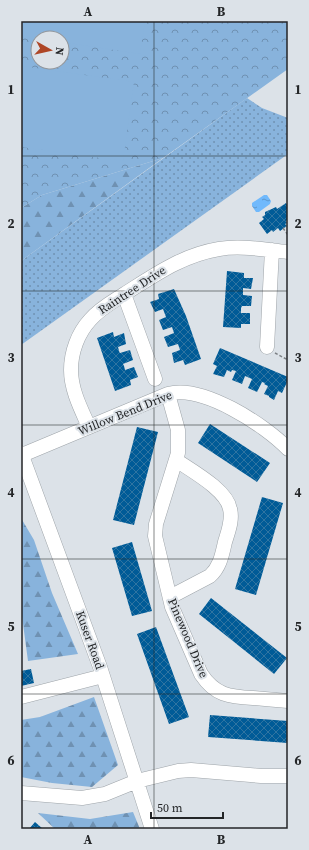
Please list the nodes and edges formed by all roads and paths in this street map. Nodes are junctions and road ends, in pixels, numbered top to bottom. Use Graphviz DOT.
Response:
graph roads {
  1 [pos="283,228"];
  2 [pos="288,235"];
  3 [pos="272,250"];
  4 [pos="288,252"];
  5 [pos="124,294"];
  6 [pos="266,347"];
  7 [pos="155,379"];
  8 [pos="168,394"];
  9 [pos="89,427"];
  10 [pos="288,449"];
  11 [pos="21,454"];
  12 [pos="176,460"];
  13 [pos="170,597"];
  14 [pos="102,676"];
  15 [pos="21,697"];
  16 [pos="288,700"];
  17 [pos="288,776"];
  18 [pos="137,781"];
  19 [pos="21,793"];
  20 [pos="152,829"];
  1 -- 2 [label="path"];
  3 -- 4 [label="street, Raintree Drive"];
  3 -- 5 [label="street, Raintree Drive"];
  3 -- 6 [label="street"];
  5 -- 7 [label="street"];
  5 -- 9 [label="street, Raintree Drive"];
  8 -- 9 [label="street, Willow Bend Drive"];
  8 -- 10 [label="street, Willow Bend Drive"];
  8 -- 12 [label="street, Pinewood Drive"];
  9 -- 11 [label="street, Willow Bend Drive"];
  11 -- 14 [label="street, Kuser Road"];
  12 -- 13 [label="street, Pinewood Drive"];
  12 -- 13 [label="street"];
  13 -- 16 [label="street, Pinewood Drive"];
  14 -- 15 [label="street"];
  14 -- 18 [label="street, Kuser Road"];
  17 -- 18 [label="street"];
  18 -- 19 [label="street"];
  18 -- 20 [label="street, Kuser Road"];
}
